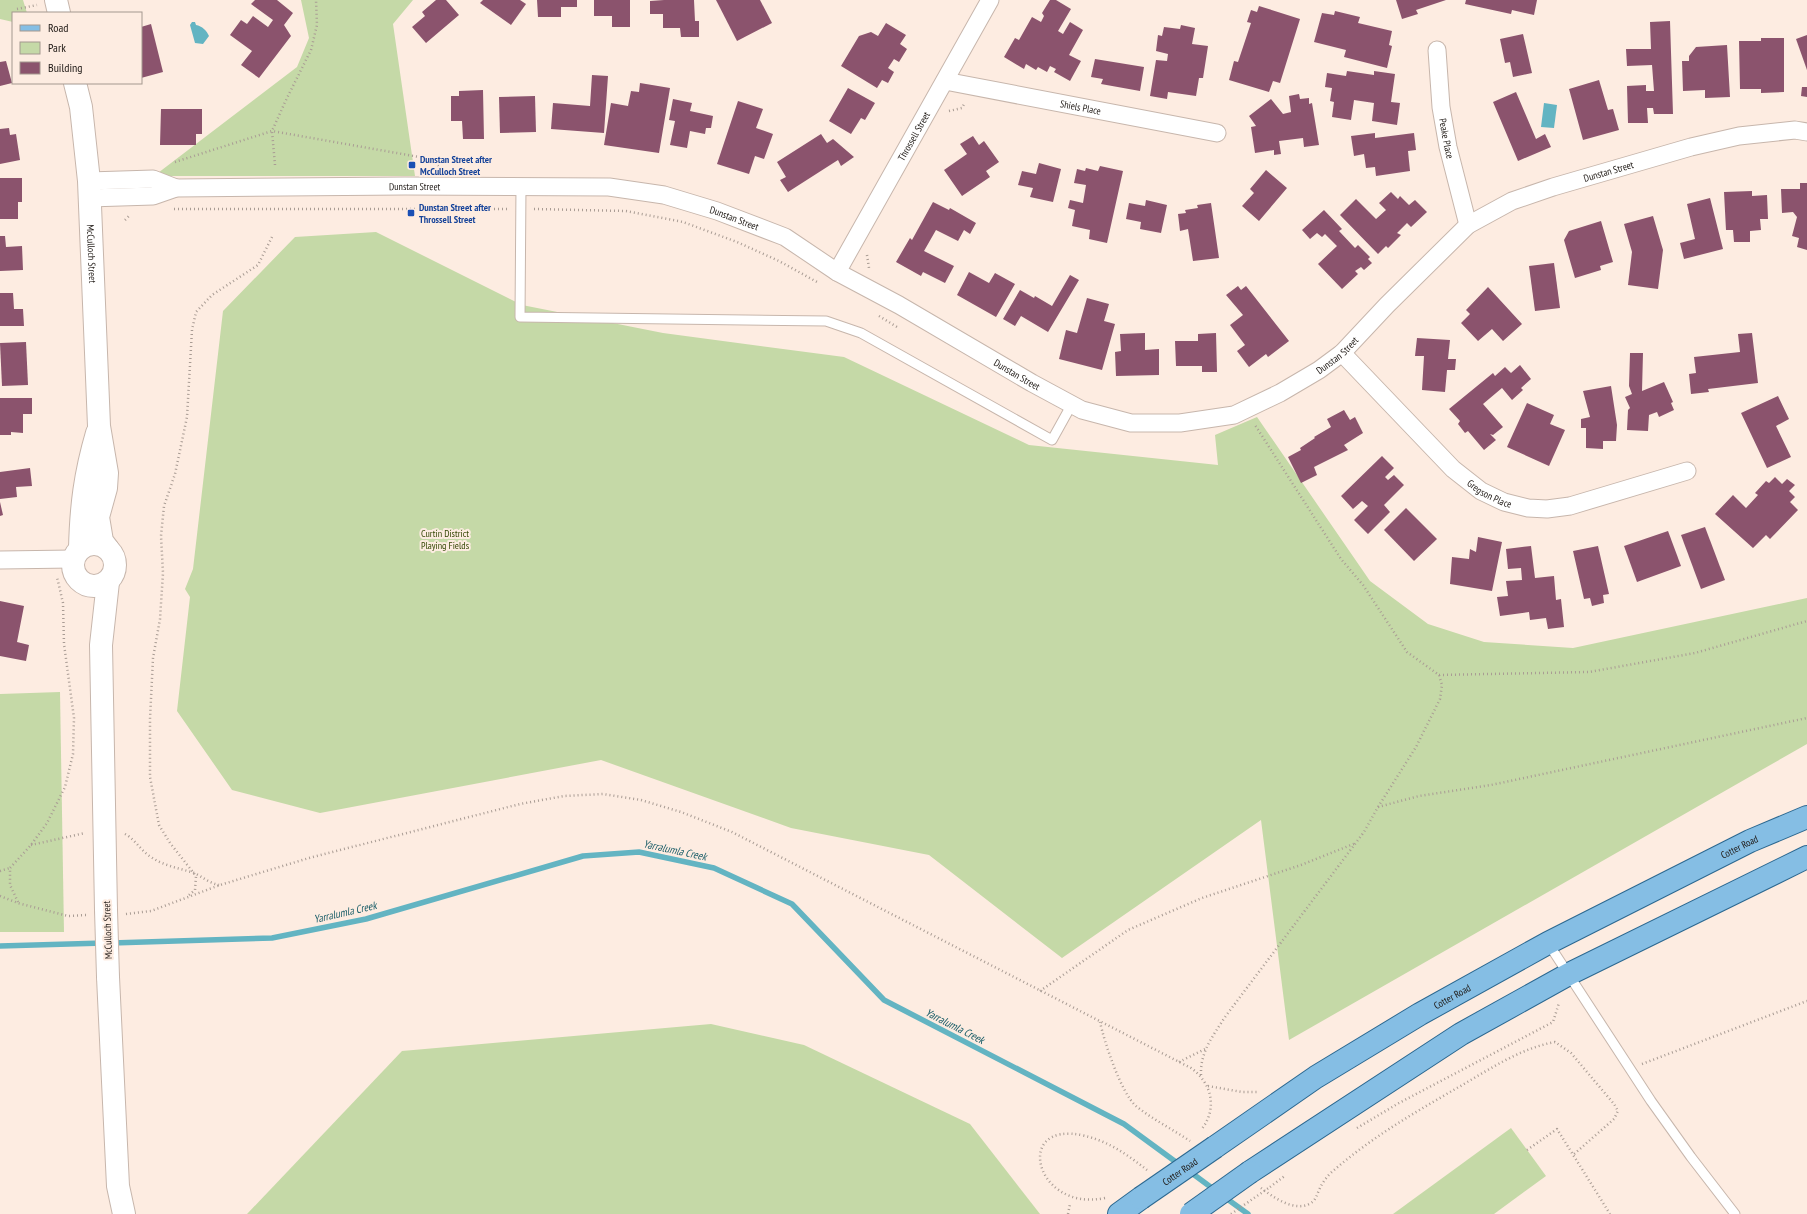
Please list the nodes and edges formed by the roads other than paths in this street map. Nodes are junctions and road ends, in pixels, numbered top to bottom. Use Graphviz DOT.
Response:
graph roads {
  1 [pos="56,0"];
  2 [pos="990,0"];
  3 [pos="59,12"];
  4 [pos="1437,50"];
  5 [pos="945,81"];
  6 [pos="75,84"];
  7 [pos="1807,132"];
  8 [pos="1217,133"];
  9 [pos="521,186"];
  10 [pos="89,189"];
  11 [pos="1468,225"];
  12 [pos="837,272"];
  13 [pos="1342,353"];
  14 [pos="1072,404"];
  15 [pos="99,426"];
  16 [pos="1686,471"];
  17 [pos="108,549"];
  18 [pos="0,560"];
  19 [pos="70,560"];
  20 [pos="108,582"];
  21 [pos="84,585"];
  22 [pos="101,645"];
  23 [pos="1807,817"];
  24 [pos="1807,857"];
  25 [pos="1548,942"];
  26 [pos="1569,974"];
  27 [pos="1113,1206"];
  28 [pos="124,1214"];
  29 [pos="1191,1214"];
  30 [pos="1735,1214"];
  1 -- 3 [label="main road"];
  2 -- 5 [label="street, Throssell Street"];
  4 -- 11 [label="street, Peake Place"];
  5 -- 8 [label="street, Shiels Place"];
  5 -- 12 [label="street, Throssell Street"];
  6 -- 10 [label="main road, McCulloch Street"];
  7 -- 11 [label="street, Dunstan Street"];
  9 -- 10 [label="street, Dunstan Street"];
  9 -- 12 [label="street, Dunstan Street"];
  9 -- 14 [label="lane"];
  10 -- 15 [label="main road, McCulloch Street"];
  11 -- 13 [label="street, Dunstan Street"];
  12 -- 14 [label="street, Dunstan Street"];
  13 -- 14 [label="street, Dunstan Street"];
  13 -- 16 [label="street, Gregson Place"];
  15 -- 17 [label="main road, McCulloch Street"];
  15 -- 19 [label="main road, McCulloch Street"];
  17 -- 19 [label="main road"];
  17 -- 20 [label="main road"];
  18 -- 19 [label="street"];
  19 -- 21 [label="main road"];
  20 -- 21 [label="main road"];
  20 -- 22 [label="main road, McCulloch Street"];
  21 -- 22 [label="main road, McCulloch Street"];
  22 -- 28 [label="main road, McCulloch Street, bridge"];
  23 -- 25 [label="main road, Cotter Road"];
  24 -- 26 [label="main road"];
  25 -- 26 [label="lane"];
  25 -- 27 [label="main road, Cotter Road, bridge"];
  26 -- 29 [label="main road, bridge"];
  26 -- 30 [label="lane"];
}
